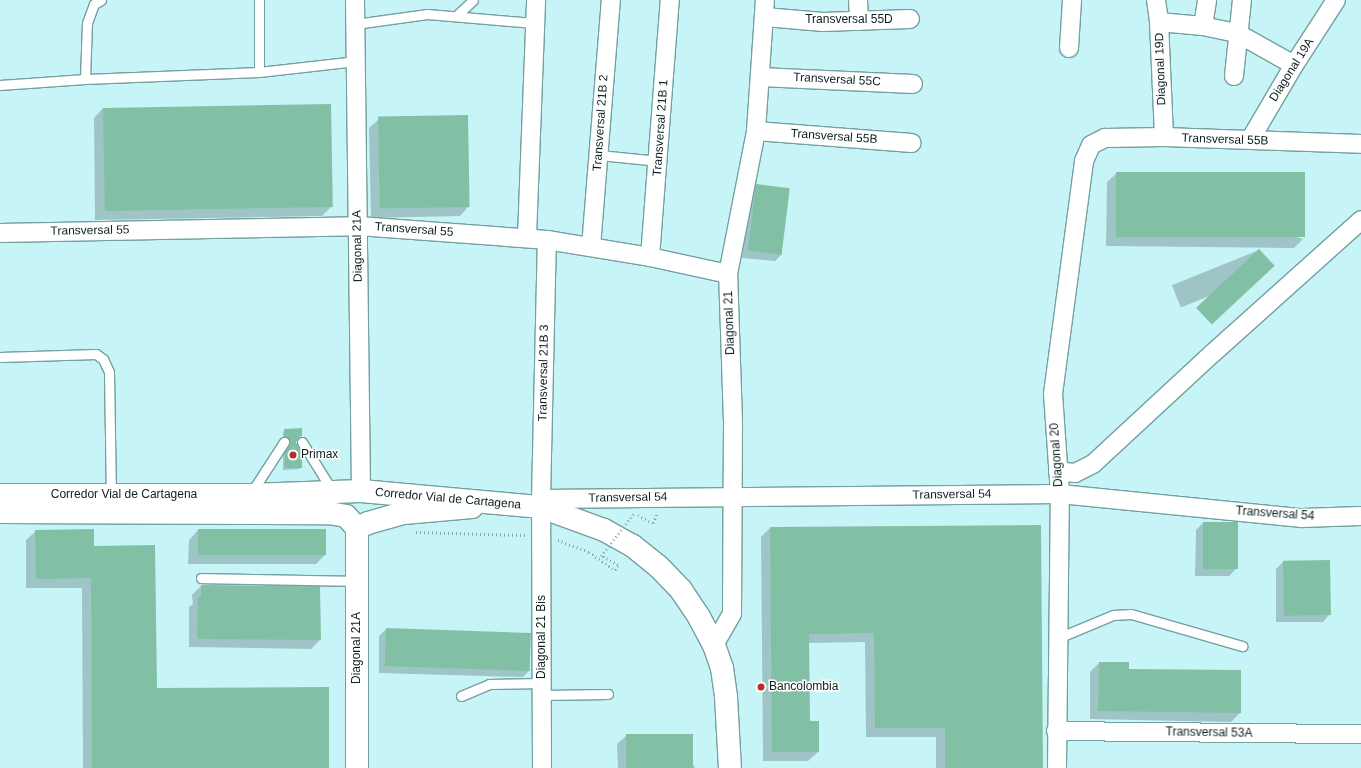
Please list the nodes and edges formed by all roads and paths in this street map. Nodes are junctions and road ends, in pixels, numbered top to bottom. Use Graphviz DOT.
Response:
graph roads {
  1 [pos="101,0"];
  2 [pos="259,0"];
  3 [pos="355,0"];
  4 [pos="473,0"];
  5 [pos="536,0"];
  6 [pos="610,0"];
  7 [pos="670,0"];
  8 [pos="858,0"];
  9 [pos="1072,0"];
  10 [pos="1156,0"];
  11 [pos="1207,0"];
  12 [pos="1242,0"];
  13 [pos="1336,0"];
  14 [pos="765,9"];
  15 [pos="456,16"];
  16 [pos="910,19"];
  17 [pos="859,21"];
  18 [pos="1160,22"];
  19 [pos="534,23"];
  20 [pos="355,24"];
  21 [pos="1203,26"];
  22 [pos="1237,33"];
  23 [pos="1069,48"];
  24 [pos="356,61"];
  25 [pos="1294,65"];
  26 [pos="259,72"];
  27 [pos="1234,76"];
  28 [pos="760,77"];
  29 [pos="85,79"];
  30 [pos="913,84"];
  31 [pos="0,85"];
  32 [pos="756,131"];
  33 [pos="1164,137"];
  34 [pos="1250,140"];
  35 [pos="912,143"];
  36 [pos="1361,144"];
  37 [pos="1091,145"];
  38 [pos="599,155"];
  39 [pos="659,161"];
  40 [pos="1361,220"];
  41 [pos="358,226"];
  42 [pos="0,233"];
  43 [pos="527,238"];
  44 [pos="547,240"];
  45 [pos="591,246"];
  46 [pos="650,257"];
  47 [pos="728,274"];
  48 [pos="0,358"];
  49 [pos="284,442"];
  50 [pos="302,442"];
  51 [pos="1058,471"];
  52 [pos="361,491"];
  53 [pos="333,493"];
  54 [pos="1060,494"];
  55 [pos="0,495"];
  56 [pos="111,495"];
  57 [pos="250,495"];
  58 [pos="732,497"];
  59 [pos="541,503"];
  60 [pos="507,504"];
  61 [pos="0,512"];
  62 [pos="1361,516"];
  63 [pos="653,523"];
  64 [pos="357,528"];
  65 [pos="618,565"];
  66 [pos="200,578"];
  67 [pos="357,581"];
  68 [pos="1058,638"];
  69 [pos="714,645"];
  70 [pos="1242,646"];
  71 [pos="542,689"];
  72 [pos="608,694"];
  73 [pos="461,696"];
  74 [pos="1056,731"];
  75 [pos="1361,734"];
  76 [pos="358,768"];
  77 [pos="542,768"];
  78 [pos="730,768"];
  79 [pos="1057,768"];
  1 -- 29 [label="lane"];
  2 -- 26 [label="lane"];
  3 -- 20 [label="street, Diagonal 21A"];
  4 -- 15 [label="lane"];
  5 -- 19 [label="street"];
  6 -- 38 [label="street, Transversal 21B 2"];
  7 -- 39 [label="street, Transversal 21B 1"];
  8 -- 17 [label="street"];
  9 -- 23 [label="street"];
  10 -- 18 [label="street, Diagonal 19D"];
  11 -- 21 [label="street"];
  12 -- 22 [label="street"];
  13 -- 25 [label="street, Diagonal 19A"];
  14 -- 17 [label="street, Transversal 55D"];
  14 -- 28 [label="street, Diagonal 21"];
  15 -- 19 [label="lane"];
  15 -- 20 [label="lane"];
  16 -- 17 [label="street, Transversal 55D"];
  18 -- 21 [label="street"];
  18 -- 33 [label="street, Diagonal 19D"];
  19 -- 43 [label="street"];
  20 -- 24 [label="street, Diagonal 21A"];
  21 -- 22 [label="street"];
  22 -- 25 [label="street"];
  22 -- 27 [label="street"];
  24 -- 26 [label="lane"];
  24 -- 41 [label="street, Diagonal 21A"];
  25 -- 34 [label="street, Diagonal 19A"];
  26 -- 29 [label="lane"];
  28 -- 30 [label="street, Transversal 55C"];
  28 -- 32 [label="street, Diagonal 21"];
  29 -- 31 [label="lane"];
  32 -- 35 [label="street, Transversal 55B"];
  32 -- 47 [label="street, Diagonal 21"];
  33 -- 34 [label="street, Transversal 55B"];
  33 -- 37 [label="street, Transversal 55B"];
  34 -- 36 [label="street, Transversal 55B"];
  37 -- 51 [label="street, Diagonal 20"];
  38 -- 39 [label="lane"];
  38 -- 45 [label="street, Transversal 21B 2"];
  39 -- 46 [label="street, Transversal 21B 1"];
  40 -- 51 [label="street"];
  41 -- 42 [label="street, Transversal 55"];
  41 -- 43 [label="street, Transversal 55"];
  41 -- 52 [label="street, Diagonal 21A"];
  43 -- 44 [label="street, Transversal 55"];
  44 -- 45 [label="street, Transversal 55"];
  44 -- 59 [label="street, Transversal 21B 3"];
  45 -- 46 [label="street, Transversal 55"];
  46 -- 47 [label="street, Transversal 55"];
  47 -- 58 [label="street, Diagonal 21"];
  48 -- 56 [label="lane"];
  49 -- 57 [label="lane"];
  50 -- 53 [label="lane"];
  51 -- 54 [label="street, Diagonal 20"];
  52 -- 53 [label="main road, Corredor Vial de Cartagena"];
  52 -- 60 [label="main road, Corredor Vial de Cartagena"];
  53 -- 57 [label="main road, Corredor Vial de Cartagena"];
  54 -- 58 [label="street, Transversal 54"];
  54 -- 62 [label="street, Transversal 54"];
  54 -- 68 [label="street, Diagonal 20"];
  55 -- 56 [label="main road, Corredor Vial de Cartagena"];
  56 -- 57 [label="main road, Corredor Vial de Cartagena"];
  58 -- 59 [label="street, Transversal 54"];
  58 -- 69 [label="street, Diagonal 21"];
  59 -- 60 [label="main road, Corredor Vial de Cartagena"];
  59 -- 69 [label="main road, Corredor Vial de Cartagena"];
  59 -- 71 [label="street, Diagonal 21 Bis"];
  60 -- 64 [label="main road"];
  61 -- 64 [label="main road, Corredor Vial de Cartagena"];
  63 -- 65 [label="path, bridge"];
  64 -- 67 [label="main road, Diagonal 21A"];
  66 -- 67 [label="lane"];
  67 -- 76 [label="main road, Diagonal 21A"];
  68 -- 70 [label="lane"];
  68 -- 74 [label="street, Diagonal 20"];
  69 -- 78 [label="main road, Corredor Vial de Cartagena"];
  71 -- 72 [label="lane"];
  71 -- 73 [label="lane"];
  71 -- 77 [label="street, Diagonal 21 Bis"];
  74 -- 75 [label="street, Transversal 53A"];
  74 -- 79 [label="street, Diagonal 20"];
}
